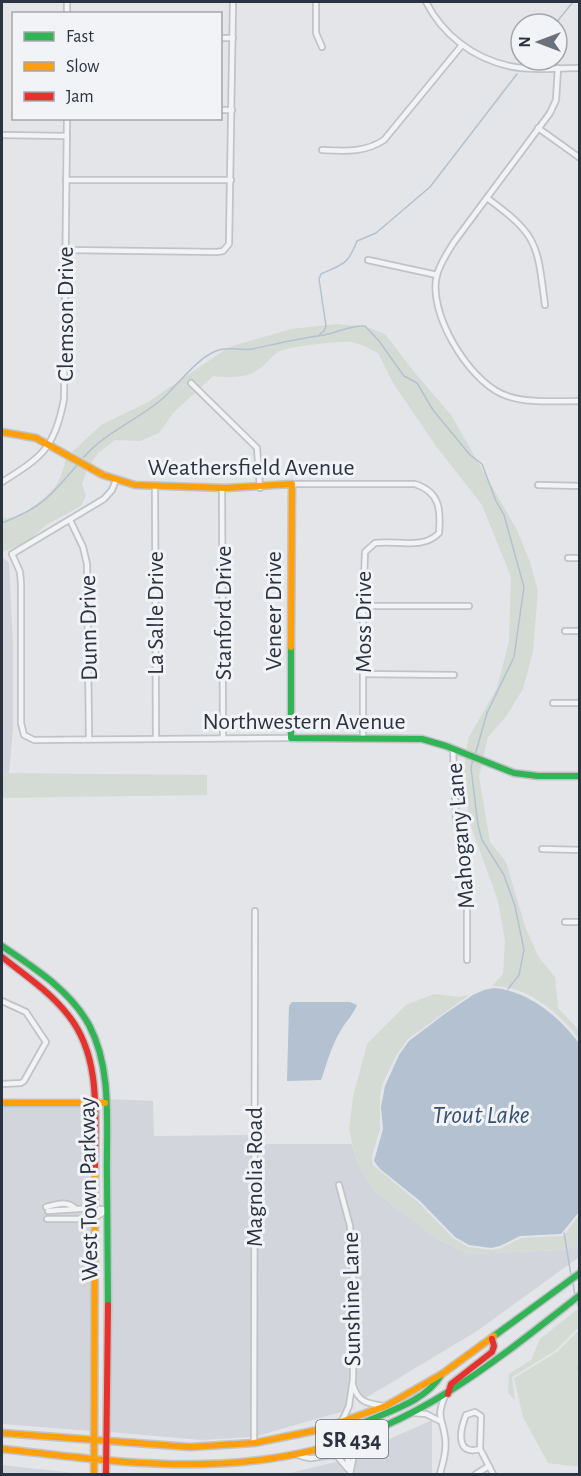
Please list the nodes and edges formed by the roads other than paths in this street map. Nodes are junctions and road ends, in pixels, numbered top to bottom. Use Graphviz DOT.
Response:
graph roads {
  1 [pos="233,2"];
  2 [pos="316,2"];
  3 [pos="426,2"];
  4 [pos="222,38"];
  5 [pos="233,38"];
  6 [pos="462,45"];
  7 [pos="321,47"];
  8 [pos="509,66"];
  9 [pos="558,72"];
  10 [pos="222,110"];
  11 [pos="232,110"];
  12 [pos="67,120"];
  13 [pos="538,128"];
  14 [pos="2,135"];
  15 [pos="67,136"];
  16 [pos="322,150"];
  17 [pos="579,158"];
  18 [pos="66,180"];
  19 [pos="231,180"];
  20 [pos="487,198"];
  21 [pos="66,250"];
  22 [pos="369,260"];
  23 [pos="437,275"];
  24 [pos="545,305"];
  25 [pos="191,382"];
  26 [pos="579,401"];
  27 [pos="2,432"];
  28 [pos="50,444"];
  29 [pos="3,480"];
  30 [pos="116,480"];
  31 [pos="291,484"];
  32 [pos="538,485"];
  33 [pos="579,486"];
  34 [pos="154,487"];
  35 [pos="222,488"];
  36 [pos="260,488"];
  37 [pos="69,520"];
  38 [pos="440,533"];
  39 [pos="568,558"];
  40 [pos="579,558"];
  41 [pos="363,606"];
  42 [pos="468,606"];
  43 [pos="565,631"];
  44 [pos="579,631"];
  45 [pos="363,674"];
  46 [pos="454,675"];
  47 [pos="553,703"];
  48 [pos="579,703"];
  49 [pos="223,738"];
  50 [pos="291,738"];
  51 [pos="363,738"];
  52 [pos="89,739"];
  53 [pos="156,739"];
  54 [pos="453,748"];
  55 [pos="579,776"];
  56 [pos="542,849"];
  57 [pos="579,850"];
  58 [pos="255,911"];
  59 [pos="565,922"];
  60 [pos="579,922"];
  61 [pos="2,946"];
  62 [pos="2,957"];
  63 [pos="466,960"];
  64 [pos="2,1001"];
  65 [pos="2,1084"];
  66 [pos="2,1102"];
  67 [pos="95,1103"];
  68 [pos="105,1103"];
  69 [pos="339,1185"];
  70 [pos="93,1208"];
  71 [pos="47,1209"];
  72 [pos="107,1210"];
  73 [pos="48,1219"];
  74 [pos="93,1219"];
  75 [pos="579,1273"];
  76 [pos="579,1295"];
  77 [pos="492,1339"];
  78 [pos="442,1374"];
  79 [pos="352,1379"];
  80 [pos="446,1395"];
  81 [pos="386,1406"];
  82 [pos="414,1413"];
  83 [pos="440,1421"];
  84 [pos="340,1423"];
  85 [pos="2,1433"];
  86 [pos="366,1434"];
  87 [pos="95,1440"];
  88 [pos="107,1441"];
  89 [pos="346,1441"];
  90 [pos="254,1443"];
  91 [pos="2,1449"];
  92 [pos="480,1449"];
  93 [pos="297,1455"];
  94 [pos="94,1459"];
  95 [pos="106,1460"];
  96 [pos="489,1466"];
  97 [pos="348,1472"];
  98 [pos="94,1474"];
  99 [pos="106,1474"];
  100 [pos="440,1474"];
  101 [pos="476,1474"];
  102 [pos="493,1474"];
  1 -- 5 [label="street"];
  2 -- 7 [label="street"];
  3 -- 6 [label="street"];
  4 -- 5 [label="street"];
  5 -- 11 [label="street"];
  6 -- 8 [label="street"];
  6 -- 16 [label="street"];
  9 -- 13 [label="street"];
  10 -- 11 [label="street"];
  11 -- 19 [label="street"];
  12 -- 15 [label="street, Clemson Drive"];
  13 -- 17 [label="street"];
  13 -- 20 [label="street"];
  14 -- 15 [label="street"];
  15 -- 18 [label="street, Clemson Drive"];
  18 -- 19 [label="street"];
  18 -- 21 [label="street, Clemson Drive"];
  19 -- 21 [label="street"];
  20 -- 23 [label="street"];
  20 -- 24 [label="street"];
  21 -- 28 [label="street, Clemson Drive"];
  22 -- 23 [label="street"];
  23 -- 26 [label="street"];
  25 -- 36 [label="street"];
  27 -- 28 [label="main road, Weathersfield Avenue"];
  28 -- 29 [label="street, Clemson Drive"];
  28 -- 30 [label="main road, Weathersfield Avenue"];
  30 -- 34 [label="main road, Weathersfield Avenue"];
  30 -- 37 [label="street"];
  31 -- 36 [label="main road, Weathersfield Avenue"];
  31 -- 38 [label="street, Weathersfield Avenue"];
  31 -- 50 [label="main road, Veneer Drive"];
  32 -- 33 [label="street"];
  34 -- 35 [label="main road, Weathersfield Avenue"];
  34 -- 53 [label="street, La Salle Drive"];
  35 -- 36 [label="main road, Weathersfield Avenue"];
  35 -- 49 [label="street, Stanford Drive"];
  37 -- 52 [label="street, Dunn Drive"];
  37 -- 52 [label="street, Northwestern Avenue"];
  38 -- 41 [label="street, Moss Drive"];
  39 -- 40 [label="street"];
  41 -- 42 [label="street"];
  41 -- 45 [label="street, Moss Drive"];
  43 -- 44 [label="street"];
  45 -- 46 [label="street"];
  45 -- 51 [label="street, Moss Drive"];
  47 -- 48 [label="street"];
  49 -- 50 [label="street, Northwestern Avenue"];
  49 -- 53 [label="street, Northwestern Avenue"];
  50 -- 51 [label="main road, Northwestern Avenue"];
  51 -- 54 [label="main road, Northwestern Avenue"];
  52 -- 53 [label="street, Northwestern Avenue"];
  54 -- 55 [label="main road, Northwestern Avenue"];
  54 -- 63 [label="street, Mahogany Lane"];
  56 -- 57 [label="street"];
  58 -- 90 [label="street, Magnolia Road"];
  59 -- 60 [label="street"];
  61 -- 68 [label="main road, West Town Parkway"];
  62 -- 67 [label="main road, West Town Parkway"];
  64 -- 65 [label="street"];
  66 -- 67 [label="main road"];
  67 -- 68 [label="main road"];
  67 -- 70 [label="main road, West Town Parkway"];
  68 -- 72 [label="main road, West Town Parkway"];
  69 -- 79 [label="street, Sunshine Lane"];
  70 -- 71 [label="street"];
  70 -- 72 [label="street"];
  70 -- 74 [label="main road, West Town Parkway"];
  72 -- 74 [label="street"];
  72 -- 88 [label="main road, West Town Parkway"];
  73 -- 74 [label="street"];
  74 -- 87 [label="main road, West Town Parkway"];
  75 -- 77 [label="main road, SR 434"];
  76 -- 80 [label="main road, SR 434"];
  77 -- 78 [label="main road, SR 434"];
  77 -- 80 [label="main road"];
  78 -- 81 [label="main road, SR 434"];
  78 -- 89 [label="main road"];
  79 -- 81 [label="street, Sunshine Lane"];
  79 -- 84 [label="street, Sunshine Lane"];
  80 -- 82 [label="main road, SR 434"];
  80 -- 83 [label="street"];
  81 -- 84 [label="main road, SR 434"];
  82 -- 83 [label="street"];
  82 -- 86 [label="main road, SR 434"];
  83 -- 100 [label="street"];
  84 -- 90 [label="main road, SR 434"];
  85 -- 87 [label="main road, SR 434"];
  86 -- 89 [label="main road, SR 434"];
  86 -- 97 [label="street"];
  87 -- 88 [label="main road, SR 434"];
  87 -- 94 [label="main road, West Town Parkway"];
  88 -- 90 [label="main road, SR 434"];
  88 -- 95 [label="main road, West Town Parkway"];
  89 -- 93 [label="main road, SR 434"];
  89 -- 97 [label="street"];
  91 -- 94 [label="main road, SR 434"];
  92 -- 92 [label="street"];
  92 -- 96 [label="street"];
  93 -- 95 [label="main road, SR 434"];
  93 -- 97 [label="street"];
  94 -- 95 [label="main road, SR 434"];
  94 -- 98 [label="main road, West Town Parkway"];
  95 -- 99 [label="main road, West Town Parkway"];
  96 -- 101 [label="street"];
  96 -- 102 [label="street"];
}
